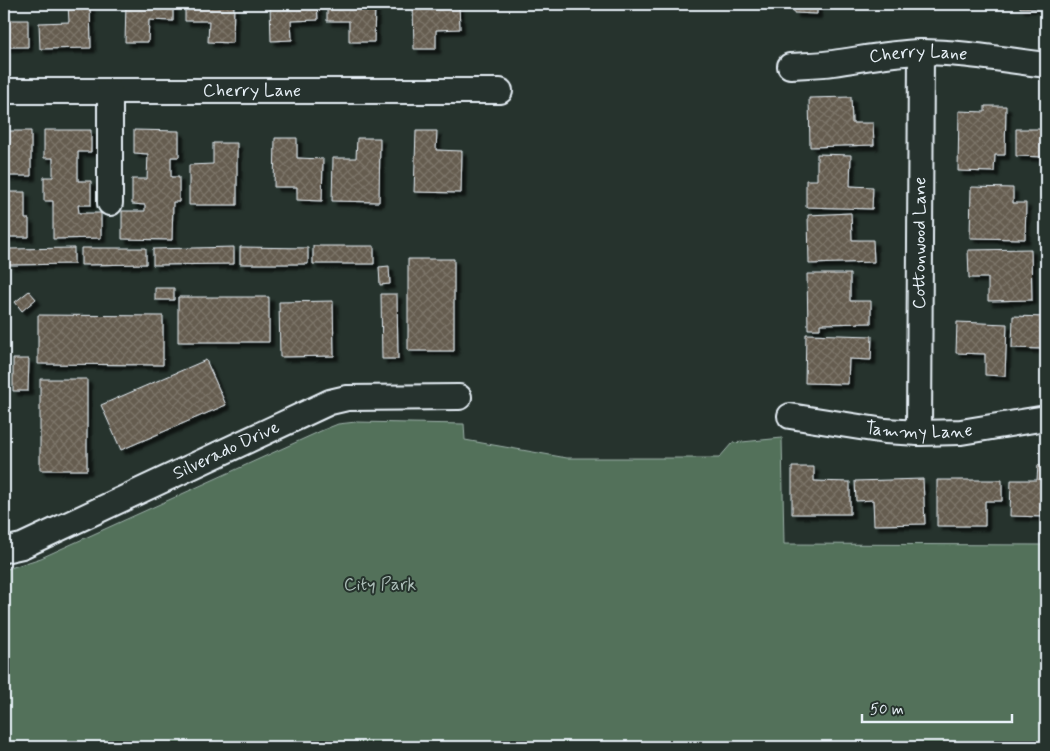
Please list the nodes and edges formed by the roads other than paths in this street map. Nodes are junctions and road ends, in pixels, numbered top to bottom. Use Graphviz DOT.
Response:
graph roads {
  1 [pos="921,52"];
  2 [pos="1046,65"];
  3 [pos="790,66"];
  4 [pos="4,91"];
  5 [pos="110,91"];
  6 [pos="500,91"];
  7 [pos="110,202"];
  8 [pos="459,397"];
  9 [pos="790,416"];
  10 [pos="1046,418"];
  11 [pos="919,433"];
  12 [pos="4,550"];
  1 -- 2 [label="street, Cherry Lane"];
  1 -- 3 [label="street, Cherry Lane"];
  1 -- 11 [label="street, Cottonwood Lane"];
  4 -- 5 [label="street, Cherry Lane"];
  5 -- 6 [label="street, Cherry Lane"];
  5 -- 7 [label="street"];
  8 -- 12 [label="street, Silverado Drive"];
  9 -- 11 [label="street, Tammy Lane"];
  10 -- 11 [label="street, Tammy Lane"];
}
